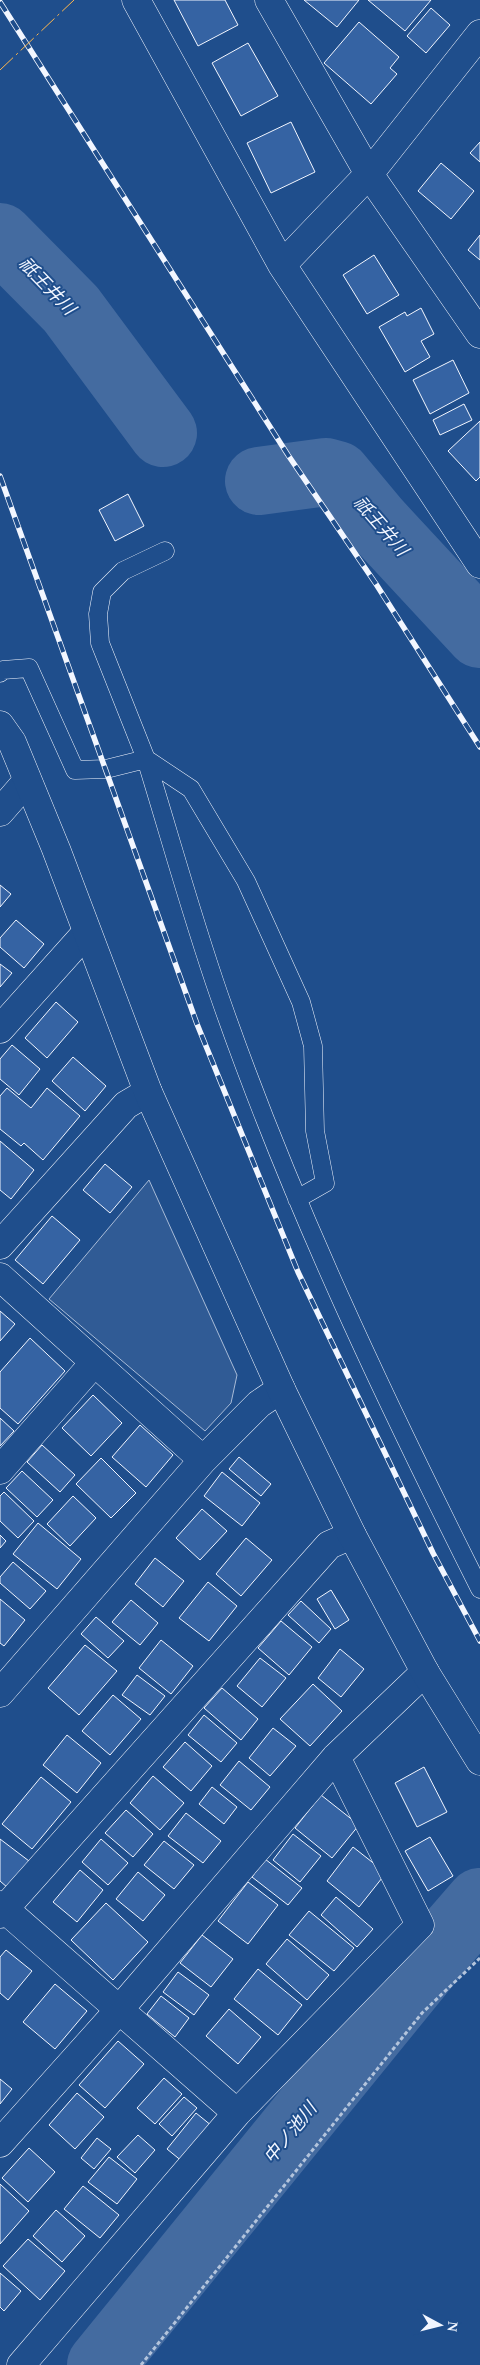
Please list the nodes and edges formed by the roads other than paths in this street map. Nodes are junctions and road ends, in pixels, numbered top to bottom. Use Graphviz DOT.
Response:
graph roads {
  1 [pos="136,0"];
  2 [pos="269,0"];
  3 [pos="480,34"];
  4 [pos="369,174"];
  5 [pos="282,265"];
  6 [pos="480,334"];
  7 [pos="165,551"];
  8 [pos="477,561"];
  9 [pos="0,673"];
  10 [pos="0,725"];
  11 [pos="146,758"];
  12 [pos="27,781"];
  13 [pos="0,812"];
  14 [pos="86,933"];
  15 [pos="0,1029"];
  16 [pos="148,1092"];
  17 [pos="297,1199"];
  18 [pos="0,1245"];
  19 [pos="0,1277"];
  20 [pos="94,1363"];
  21 [pos="281,1390"];
  22 [pos="203,1460"];
  23 [pos="0,1470"];
  24 [pos="352,1535"];
  25 [pos="480,1589"];
  26 [pos="425,1672"];
  27 [pos="0,1693"];
  28 [pos="336,1757"];
  29 [pos="480,1761"];
  30 [pos="1,1909"];
  31 [pos="119,2010"];
  32 [pos="237,2113"];
  33 [pos="0,2143"];
  34 [pos="21,2365"];
  1 -- 5 [label="street"];
  2 -- 4 [label="street"];
  3 -- 4 [label="street"];
  4 -- 5 [label="street"];
  4 -- 6 [label="street"];
  5 -- 8 [label="street"];
  7 -- 11 [label="lane"];
  9 -- 11 [label="lane"];
  10 -- 12 [label="street"];
  11 -- 17 [label="lane"];
  11 -- 17 [label="lane"];
  12 -- 13 [label="street"];
  12 -- 14 [label="street"];
  14 -- 15 [label="street"];
  14 -- 16 [label="street"];
  16 -- 18 [label="street"];
  16 -- 21 [label="street"];
  17 -- 25 [label="lane"];
  19 -- 20 [label="street"];
  20 -- 22 [label="street"];
  20 -- 23 [label="street"];
  21 -- 22 [label="street"];
  21 -- 24 [label="street"];
  22 -- 27 [label="street"];
  24 -- 26 [label="street"];
  24 -- 30 [label="street"];
  26 -- 28 [label="street"];
  26 -- 29 [label="street"];
  28 -- 31 [label="street"];
  28 -- 32 [label="street"];
  30 -- 31 [label="street"];
  31 -- 32 [label="street"];
  31 -- 33 [label="street"];
  32 -- 34 [label="street"];
}
